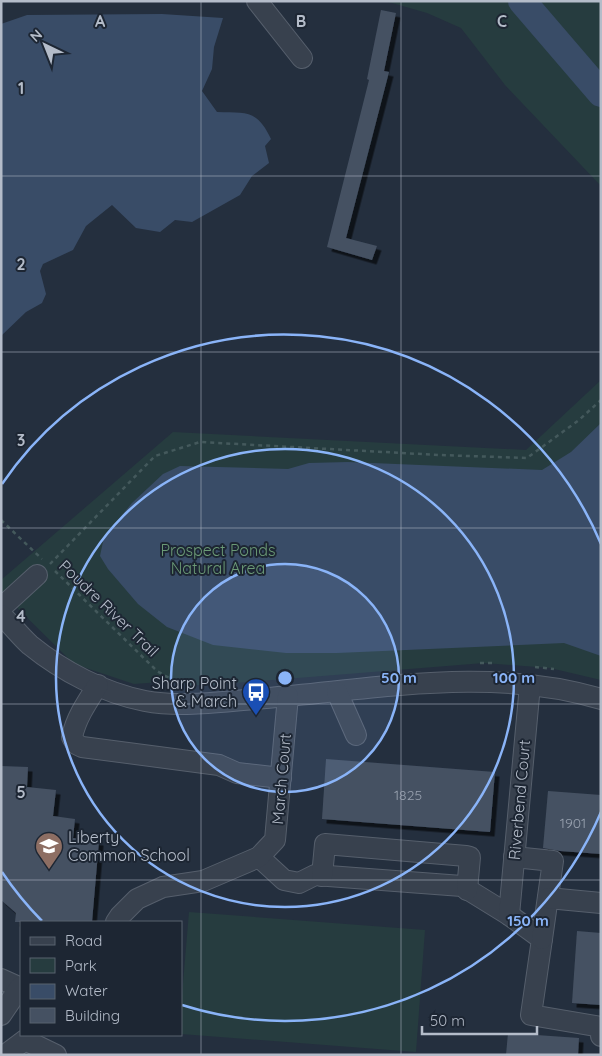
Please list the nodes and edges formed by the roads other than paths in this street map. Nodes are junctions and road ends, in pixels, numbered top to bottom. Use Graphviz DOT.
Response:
graph roads {
  1 [pos="256,1"];
  2 [pos="302,58"];
  3 [pos="43,570"];
  4 [pos="2,616"];
  5 [pos="530,676"];
  6 [pos="98,685"];
  7 [pos="336,692"];
  8 [pos="288,696"];
  9 [pos="601,699"];
  10 [pos="356,735"];
  11 [pos="281,778"];
  12 [pos="260,857"];
  13 [pos="514,857"];
  14 [pos="322,876"];
  15 [pos="467,890"];
  16 [pos="548,898"];
  17 [pos="601,903"];
  18 [pos="509,915"];
  19 [pos="117,921"];
  20 [pos="542,939"];
  21 [pos="1,979"];
  22 [pos="20,988"];
  23 [pos="20,989"];
  24 [pos="1,1016"];
  25 [pos="601,1036"];
  26 [pos="5,1055"];
  27 [pos="56,1055"];
  1 -- 2 [label="street"];
  3 -- 4 [label="street"];
  4 -- 6 [label="street"];
  5 -- 7 [label="street"];
  5 -- 9 [label="street"];
  5 -- 13 [label="street, Riverbend Court"];
  6 -- 8 [label="street"];
  6 -- 11 [label="street"];
  7 -- 8 [label="street"];
  7 -- 10 [label="street"];
  8 -- 11 [label="street, March Court"];
  11 -- 12 [label="street, March Court"];
  12 -- 14 [label="street"];
  12 -- 19 [label="street"];
  13 -- 16 [label="street"];
  13 -- 18 [label="street, Riverbend Court"];
  14 -- 15 [label="street"];
  14 -- 15 [label="street"];
  15 -- 18 [label="street"];
  16 -- 17 [label="street"];
  16 -- 20 [label="street"];
  18 -- 20 [label="street"];
  20 -- 25 [label="street"];
  21 -- 22 [label="street"];
  23 -- 24 [label="street"];
  26 -- 27 [label="street"];
}
